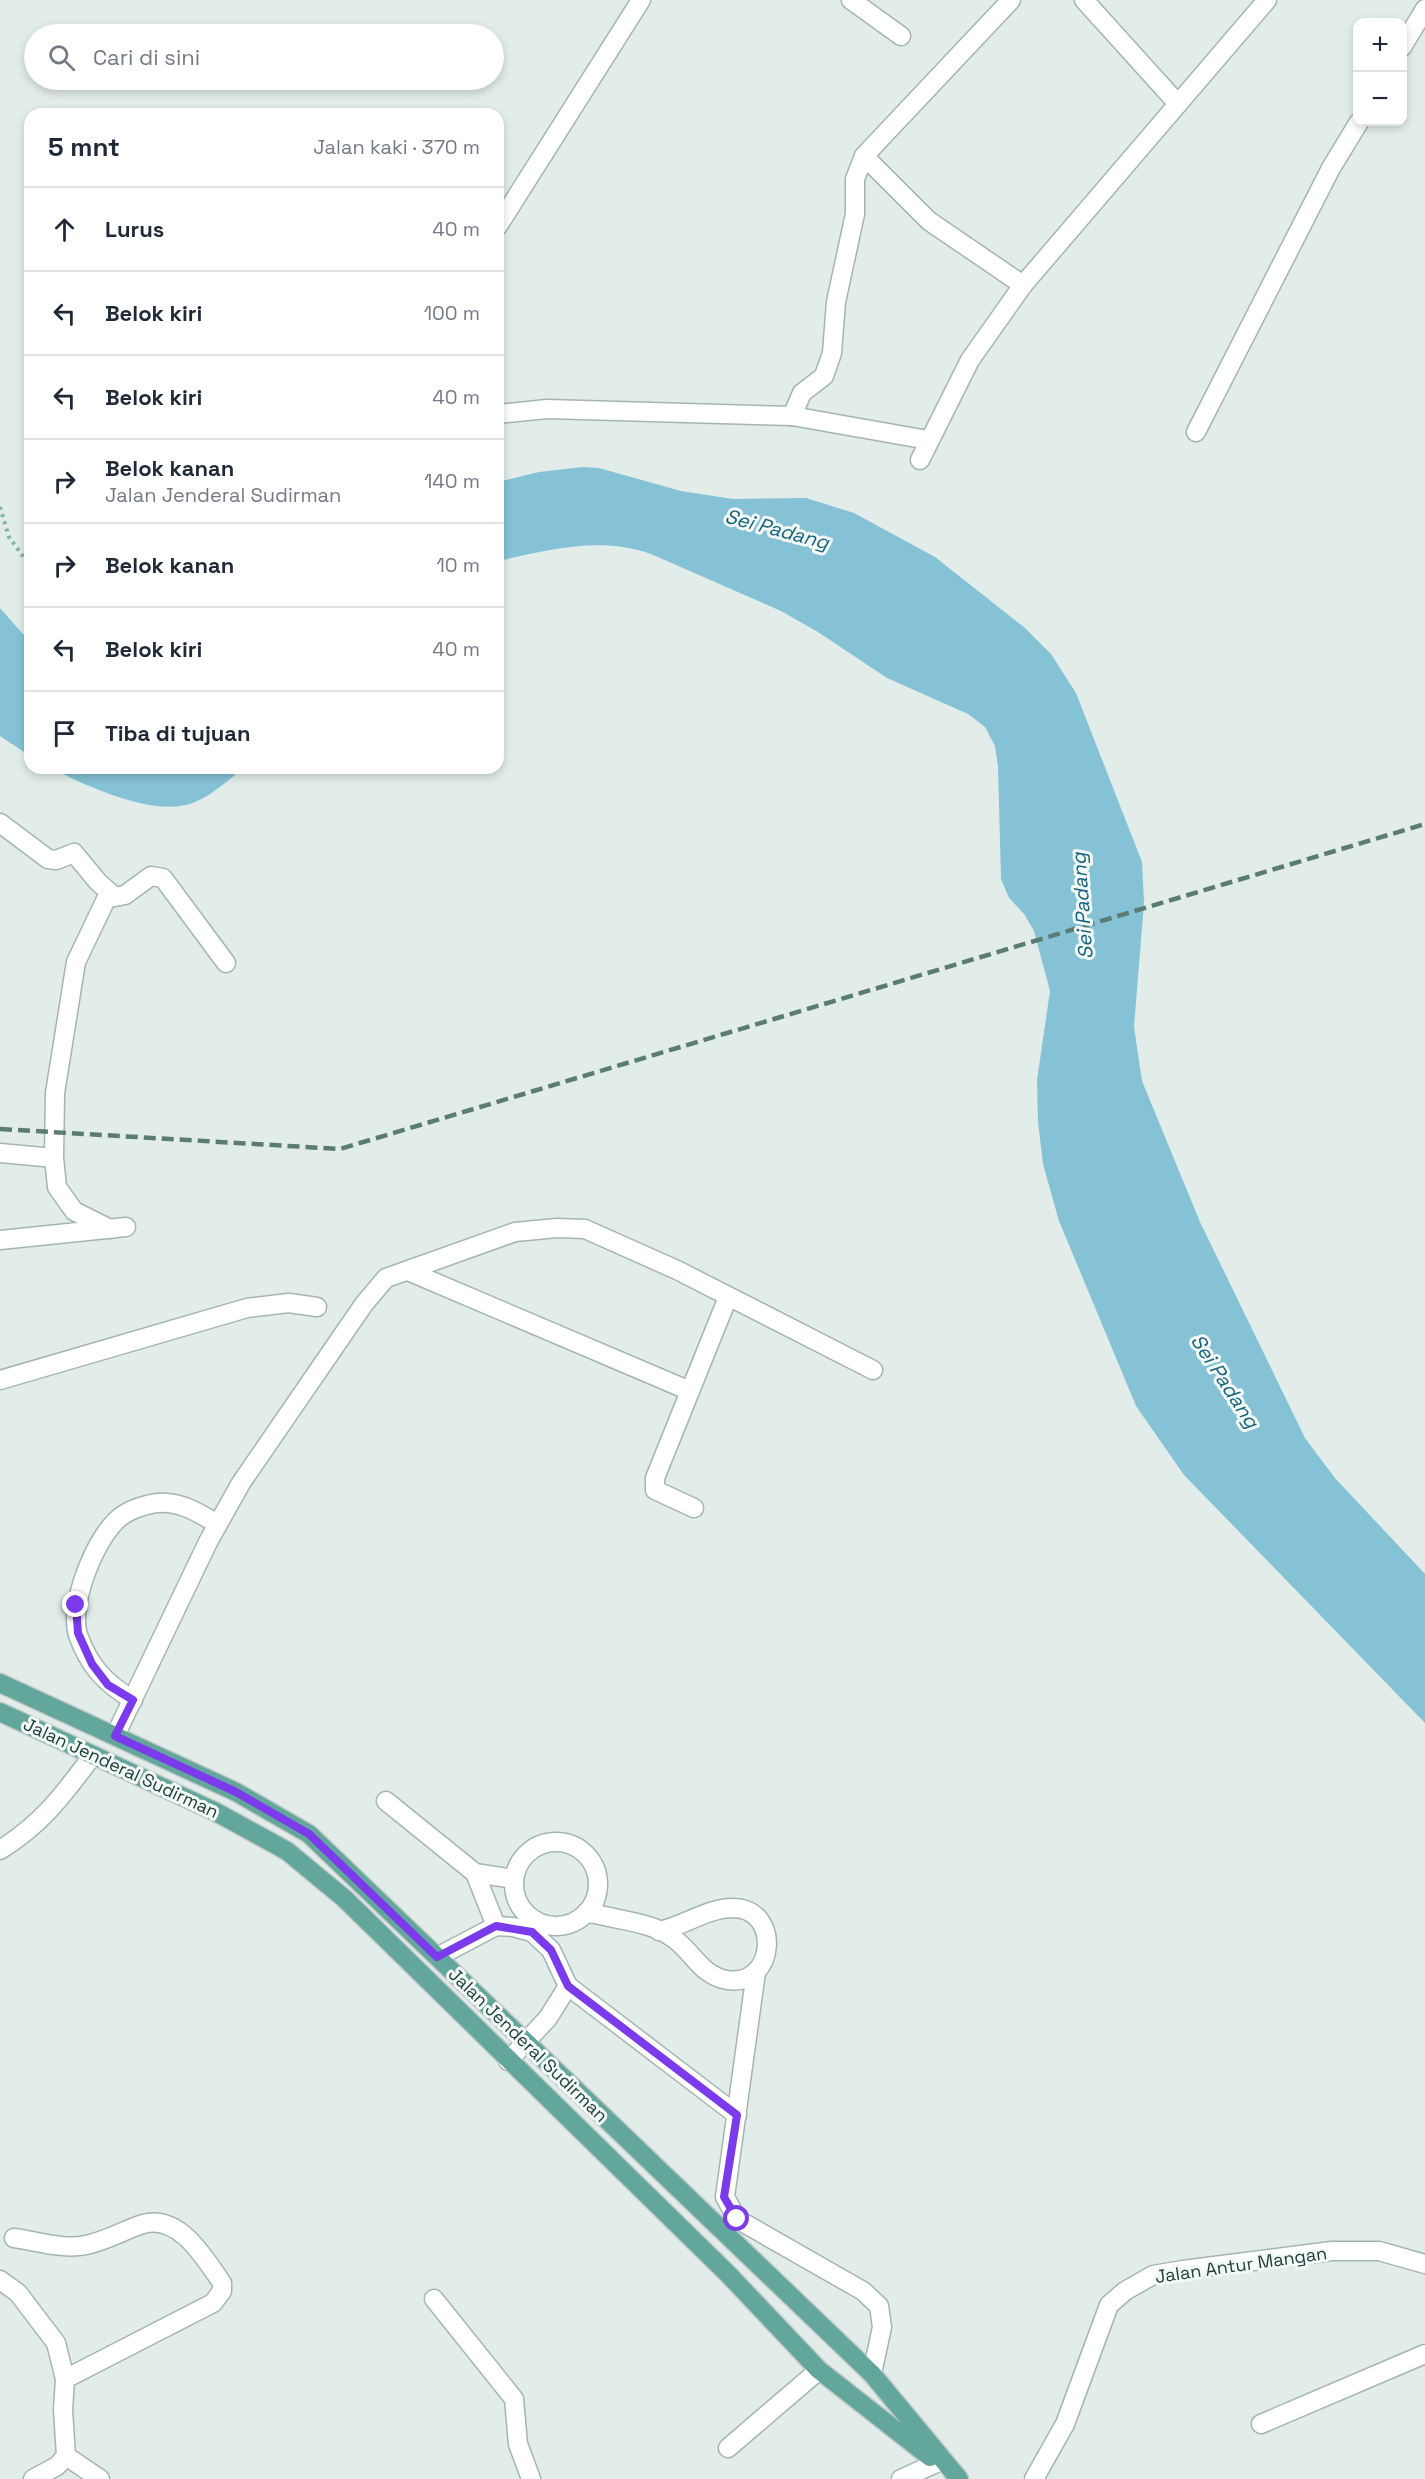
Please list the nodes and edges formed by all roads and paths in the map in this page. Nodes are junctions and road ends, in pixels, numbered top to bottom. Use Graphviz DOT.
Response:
graph roads {
  1 [pos="641,0"];
  2 [pos="851,0"];
  3 [pos="1084,0"];
  4 [pos="1267,0"];
  5 [pos="1005,2"];
  6 [pos="1425,9"];
  7 [pos="901,36"];
  8 [pos="1407,39"];
  9 [pos="1178,104"];
  10 [pos="1357,126"];
  11 [pos="864,156"];
  12 [pos="504,217"];
  13 [pos="1023,285"];
  14 [pos="504,413"];
  15 [pos="792,416"];
  16 [pos="1196,432"];
  17 [pos="928,440"];
  18 [pos="920,460"];
  19 [pos="0,507"];
  20 [pos="24,558"];
  21 [pos="0,823"];
  22 [pos="109,893"];
  23 [pos="226,963"];
  24 [pos="0,1153"];
  25 [pos="54,1158"];
  26 [pos="0,1240"];
  27 [pos="408,1270"];
  28 [pos="728,1298"];
  29 [pos="317,1307"];
  30 [pos="873,1370"];
  31 [pos="0,1380"];
  32 [pos="690,1391"];
  33 [pos="694,1508"];
  34 [pos="218,1524"];
  35 [pos="0,1683"];
  36 [pos="133,1700"];
  37 [pos="0,1712"];
  38 [pos="115,1736"];
  39 [pos="93,1755"];
  40 [pos="386,1801"];
  41 [pos="0,1850"];
  42 [pos="475,1873"];
  43 [pos="514,1879"];
  44 [pos="586,1913"];
  45 [pos="496,1926"];
  46 [pos="552,1926"];
  47 [pos="659,1931"];
  48 [pos="532,1932"];
  49 [pos="437,1957"];
  50 [pos="756,1972"];
  51 [pos="568,1986"];
  52 [pos="526,2043"];
  53 [pos="508,2061"];
  54 [pos="737,2115"];
  55 [pos="14,2238"];
  56 [pos="1425,2264"];
  57 [pos="0,2280"];
  58 [pos="434,2299"];
  59 [pos="1425,2354"];
  60 [pos="819,2370"];
  61 [pos="872,2374"];
  62 [pos="65,2379"];
  63 [pos="1262,2424"];
  64 [pos="728,2448"];
  65 [pos="66,2456"];
  66 [pos="940,2462"];
  67 [pos="33,2479"];
  68 [pos="100,2479"];
  69 [pos="531,2479"];
  70 [pos="901,2479"];
  71 [pos="958,2479"];
  72 [pos="1034,2479"];
  1 -- 12 [label="street"];
  2 -- 7 [label="street"];
  3 -- 9 [label="street"];
  4 -- 9 [label="street"];
  5 -- 11 [label="street"];
  6 -- 8 [label="street"];
  9 -- 13 [label="street"];
  10 -- 16 [label="street"];
  11 -- 13 [label="street"];
  11 -- 15 [label="street"];
  13 -- 17 [label="street"];
  14 -- 15 [label="street"];
  15 -- 17 [label="street"];
  17 -- 18 [label="street"];
  19 -- 20 [label="path"];
  21 -- 22 [label="street"];
  22 -- 23 [label="street"];
  22 -- 25 [label="street"];
  24 -- 25 [label="street"];
  25 -- 26 [label="street"];
  27 -- 28 [label="street"];
  27 -- 32 [label="street"];
  27 -- 34 [label="street"];
  28 -- 30 [label="street"];
  28 -- 32 [label="street"];
  29 -- 31 [label="street"];
  32 -- 33 [label="street"];
  34 -- 36 [label="street"];
  34 -- 36 [label="street"];
  35 -- 38 [label="main road, Jalan Jenderal Sudirman"];
  36 -- 38 [label="street"];
  37 -- 39 [label="main road, Jalan Jenderal Sudirman"];
  38 -- 49 [label="main road, Jalan Jenderal Sudirman"];
  39 -- 41 [label="street"];
  39 -- 53 [label="main road, Jalan Jenderal Sudirman"];
  40 -- 42 [label="street"];
  42 -- 43 [label="street"];
  42 -- 45 [label="street"];
  43 -- 44 [label="street"];
  43 -- 46 [label="street"];
  44 -- 46 [label="street"];
  44 -- 47 [label="street"];
  45 -- 48 [label="street"];
  45 -- 49 [label="street"];
  46 -- 48 [label="street"];
  47 -- 50 [label="street"];
  47 -- 50 [label="street"];
  48 -- 51 [label="street"];
  49 -- 52 [label="main road, Jalan Jenderal Sudirman"];
  50 -- 54 [label="street"];
  51 -- 52 [label="street"];
  51 -- 54 [label="street"];
  52 -- 53 [label="street"];
  52 -- 61 [label="main road, Jalan Jenderal Sudirman"];
  53 -- 60 [label="main road, Jalan Jenderal Sudirman"];
  54 -- 61 [label="street"];
  55 -- 62 [label="street"];
  56 -- 72 [label="street, Jalan Antur Mangan"];
  57 -- 62 [label="street"];
  58 -- 69 [label="street"];
  59 -- 63 [label="street"];
  60 -- 64 [label="street"];
  60 -- 66 [label="main road, Jalan Jenderal Sudirman"];
  61 -- 66 [label="main road, Jalan Jenderal Sudirman"];
  62 -- 65 [label="street"];
  65 -- 67 [label="street"];
  65 -- 68 [label="street"];
  66 -- 70 [label="street"];
  66 -- 71 [label="main road, Jalan Jenderal Sudirman"];
}
